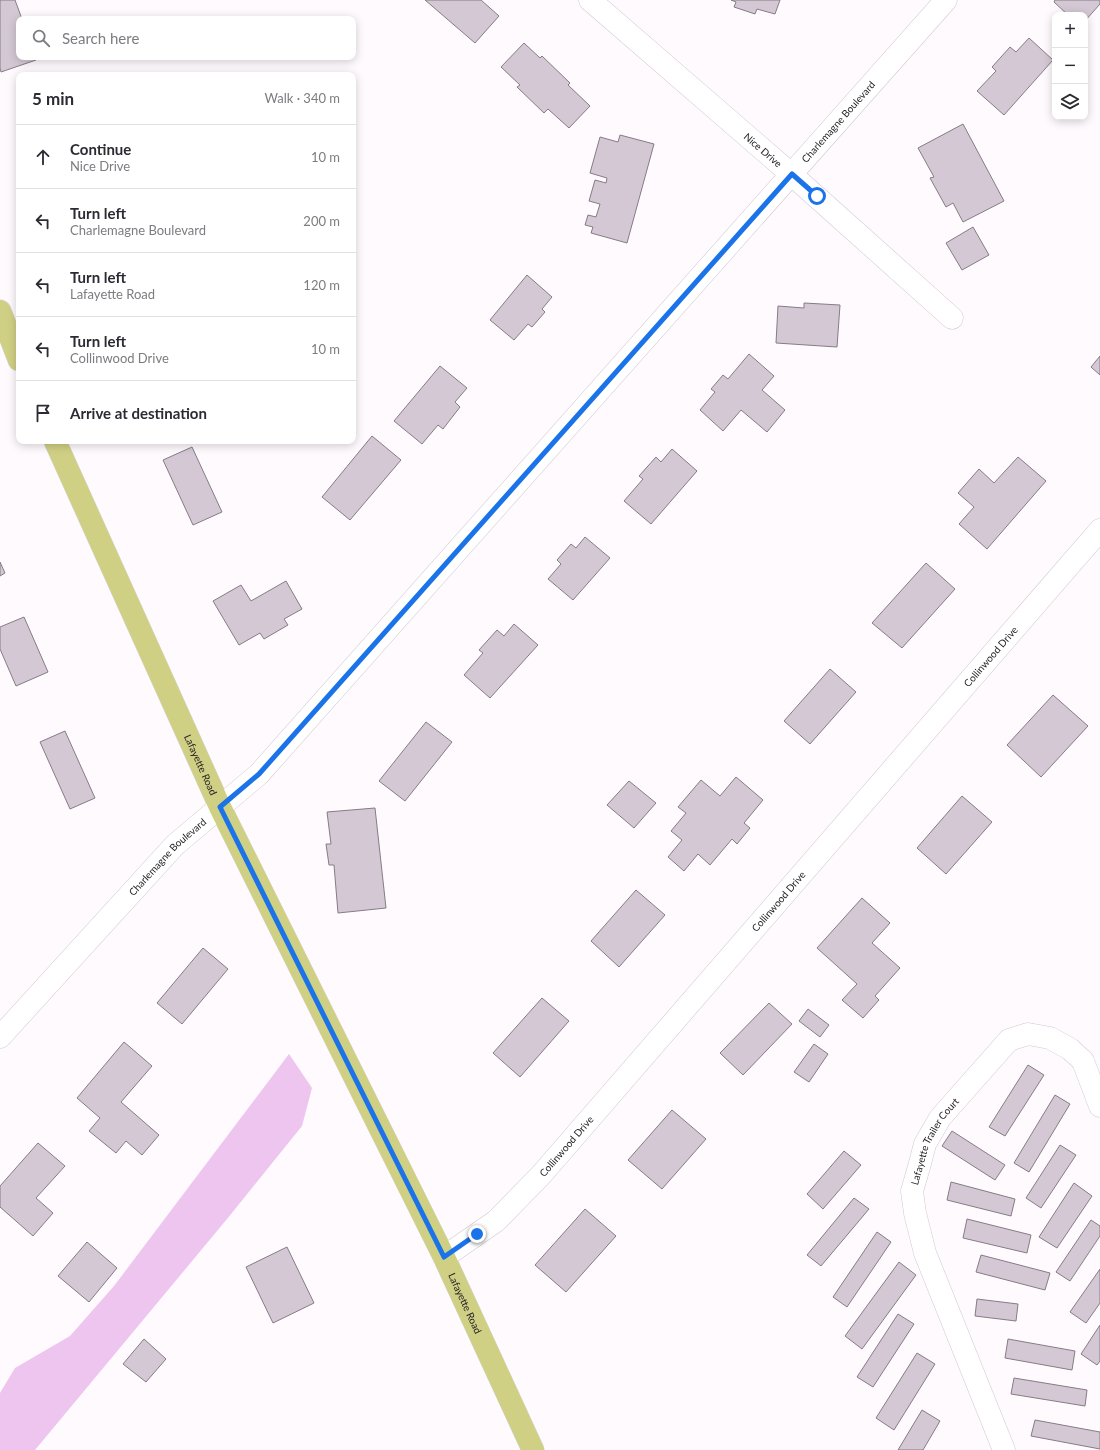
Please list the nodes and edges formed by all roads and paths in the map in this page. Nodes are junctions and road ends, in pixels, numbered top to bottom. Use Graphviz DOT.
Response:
graph roads {
  1 [pos="590,0"];
  2 [pos="946,0"];
  3 [pos="792,174"];
  4 [pos="0,311"];
  5 [pos="952,318"];
  6 [pos="16,352"];
  7 [pos="57,444"];
  8 [pos="1100,530"];
  9 [pos="220,807"];
  10 [pos="0,1037"];
  11 [pos="1100,1106"];
  12 [pos="444,1257"];
  13 [pos="534,1450"];
  14 [pos="1004,1450"];
  1 -- 3 [label="street, Nice Drive"];
  2 -- 3 [label="street, Charlemagne Boulevard"];
  3 -- 5 [label="street, Nice Drive"];
  3 -- 9 [label="street, Charlemagne Boulevard"];
  4 -- 6 [label="main road"];
  7 -- 9 [label="main road, Lafayette Road"];
  8 -- 12 [label="street, Collinwood Drive"];
  9 -- 10 [label="street, Charlemagne Boulevard"];
  9 -- 12 [label="main road, Lafayette Road"];
  11 -- 14 [label="street, Lafayette Trailer Court"];
  12 -- 13 [label="main road, Lafayette Road"];
}
